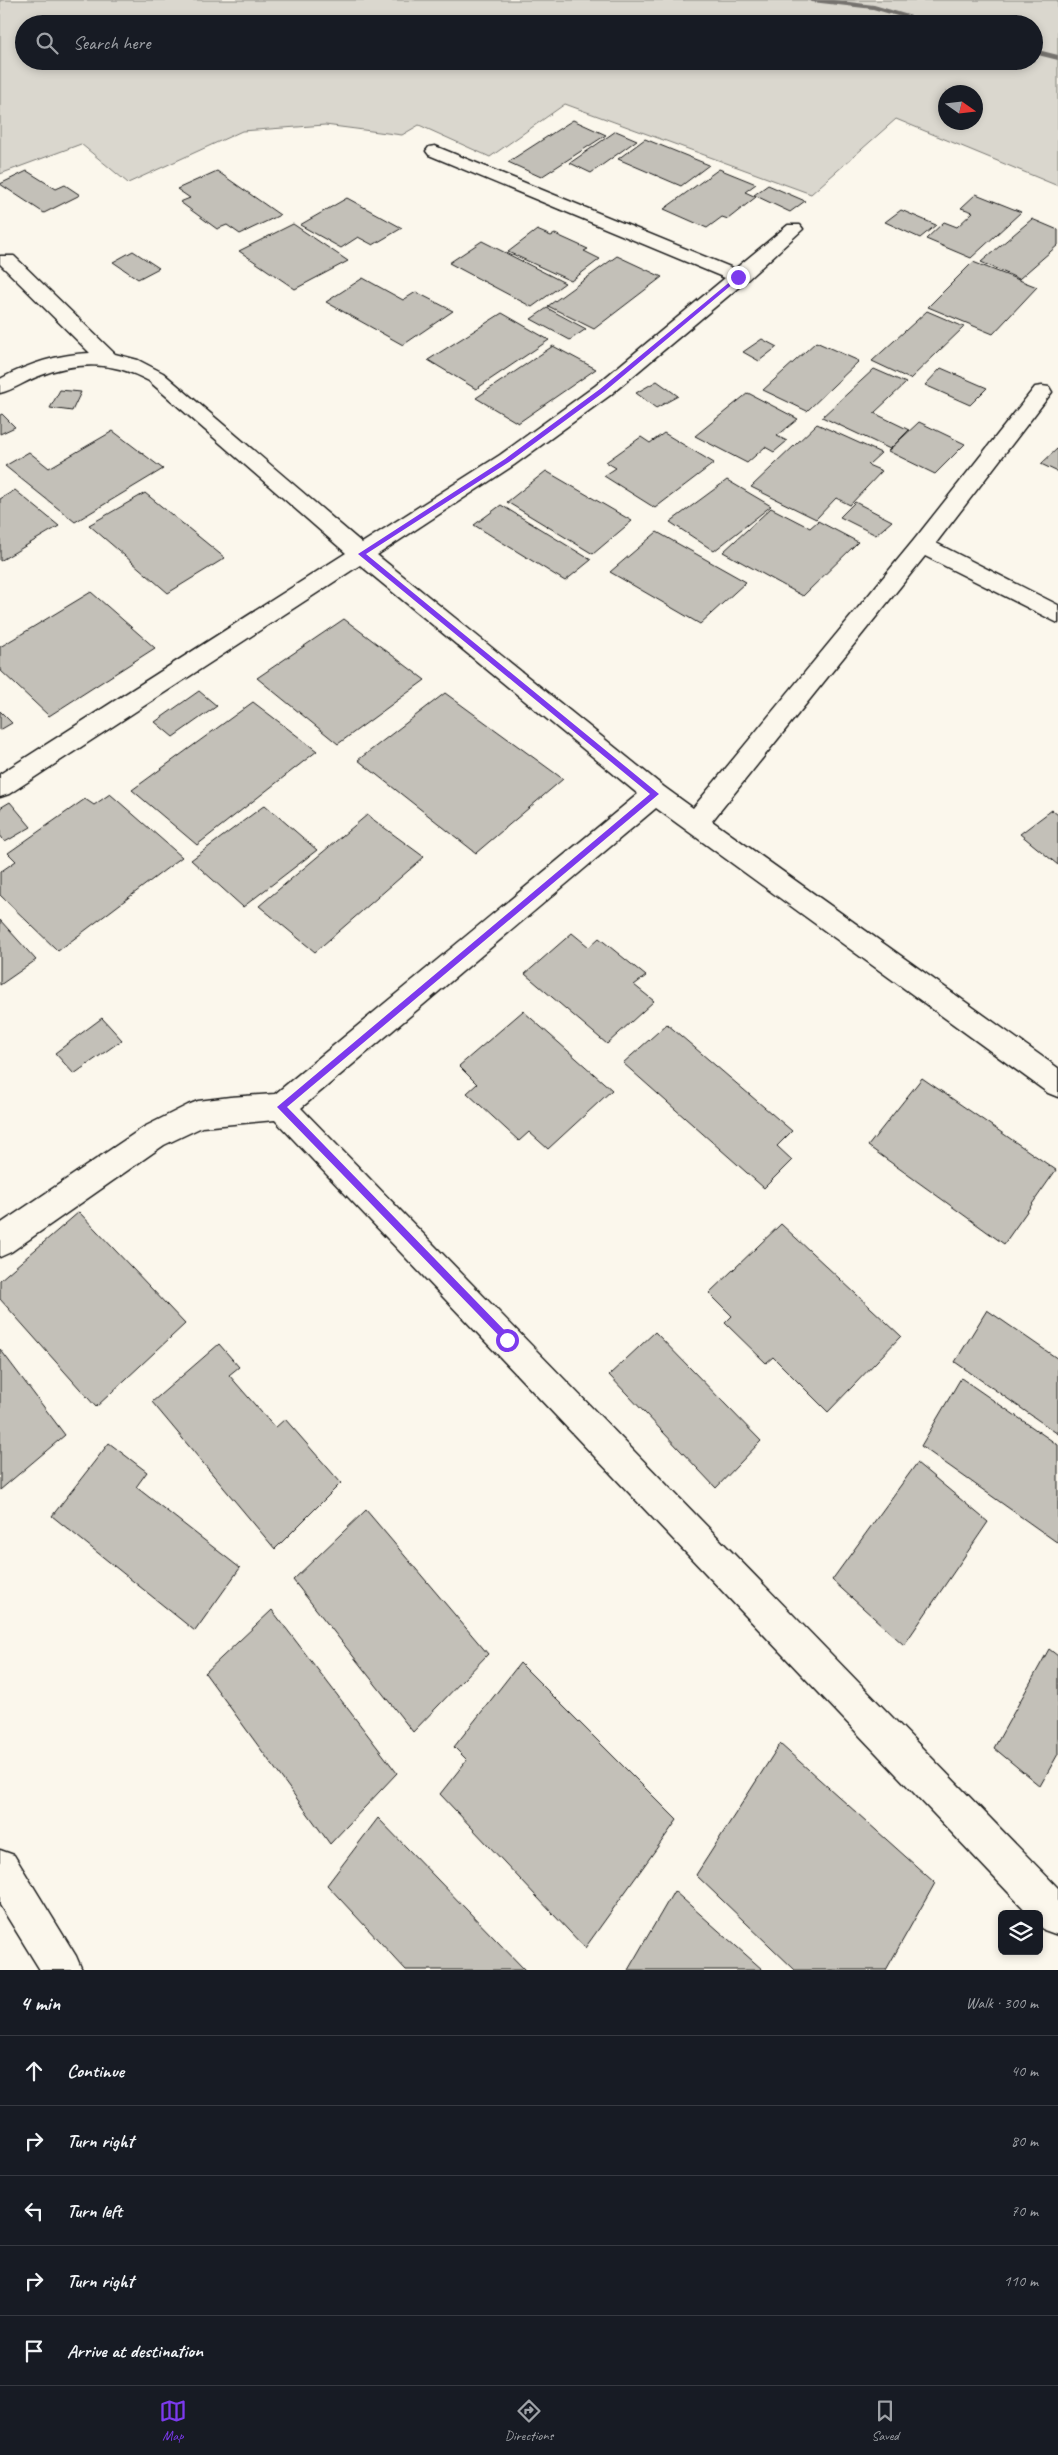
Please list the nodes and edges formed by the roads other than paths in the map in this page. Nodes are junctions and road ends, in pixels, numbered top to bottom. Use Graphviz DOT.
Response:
graph roads {
  1 [pos="435,152"];
  2 [pos="794,229"];
  3 [pos="7,260"];
  4 [pos="738,277"];
  5 [pos="110,361"];
  6 [pos="0,387"];
  7 [pos="1042,392"];
  8 [pos="922,545"];
  9 [pos="361,554"];
  10 [pos="1058,615"];
  11 [pos="0,787"];
  12 [pos="655,794"];
  13 [pos="696,822"];
  14 [pos="1058,1084"];
  15 [pos="281,1107"];
  16 [pos="0,1242"];
  17 [pos="0,1868"];
  18 [pos="1058,1916"];
  19 [pos="62,1970"];
  1 -- 4 [label="street"];
  2 -- 4 [label="street"];
  3 -- 5 [label="street"];
  4 -- 9 [label="street"];
  5 -- 6 [label="street"];
  5 -- 9 [label="street"];
  7 -- 8 [label="street"];
  8 -- 10 [label="street"];
  8 -- 13 [label="street"];
  9 -- 11 [label="street"];
  9 -- 12 [label="street"];
  12 -- 13 [label="street"];
  12 -- 15 [label="street"];
  13 -- 14 [label="street"];
  15 -- 16 [label="street"];
  15 -- 18 [label="street"];
  17 -- 19 [label="street"];
}
